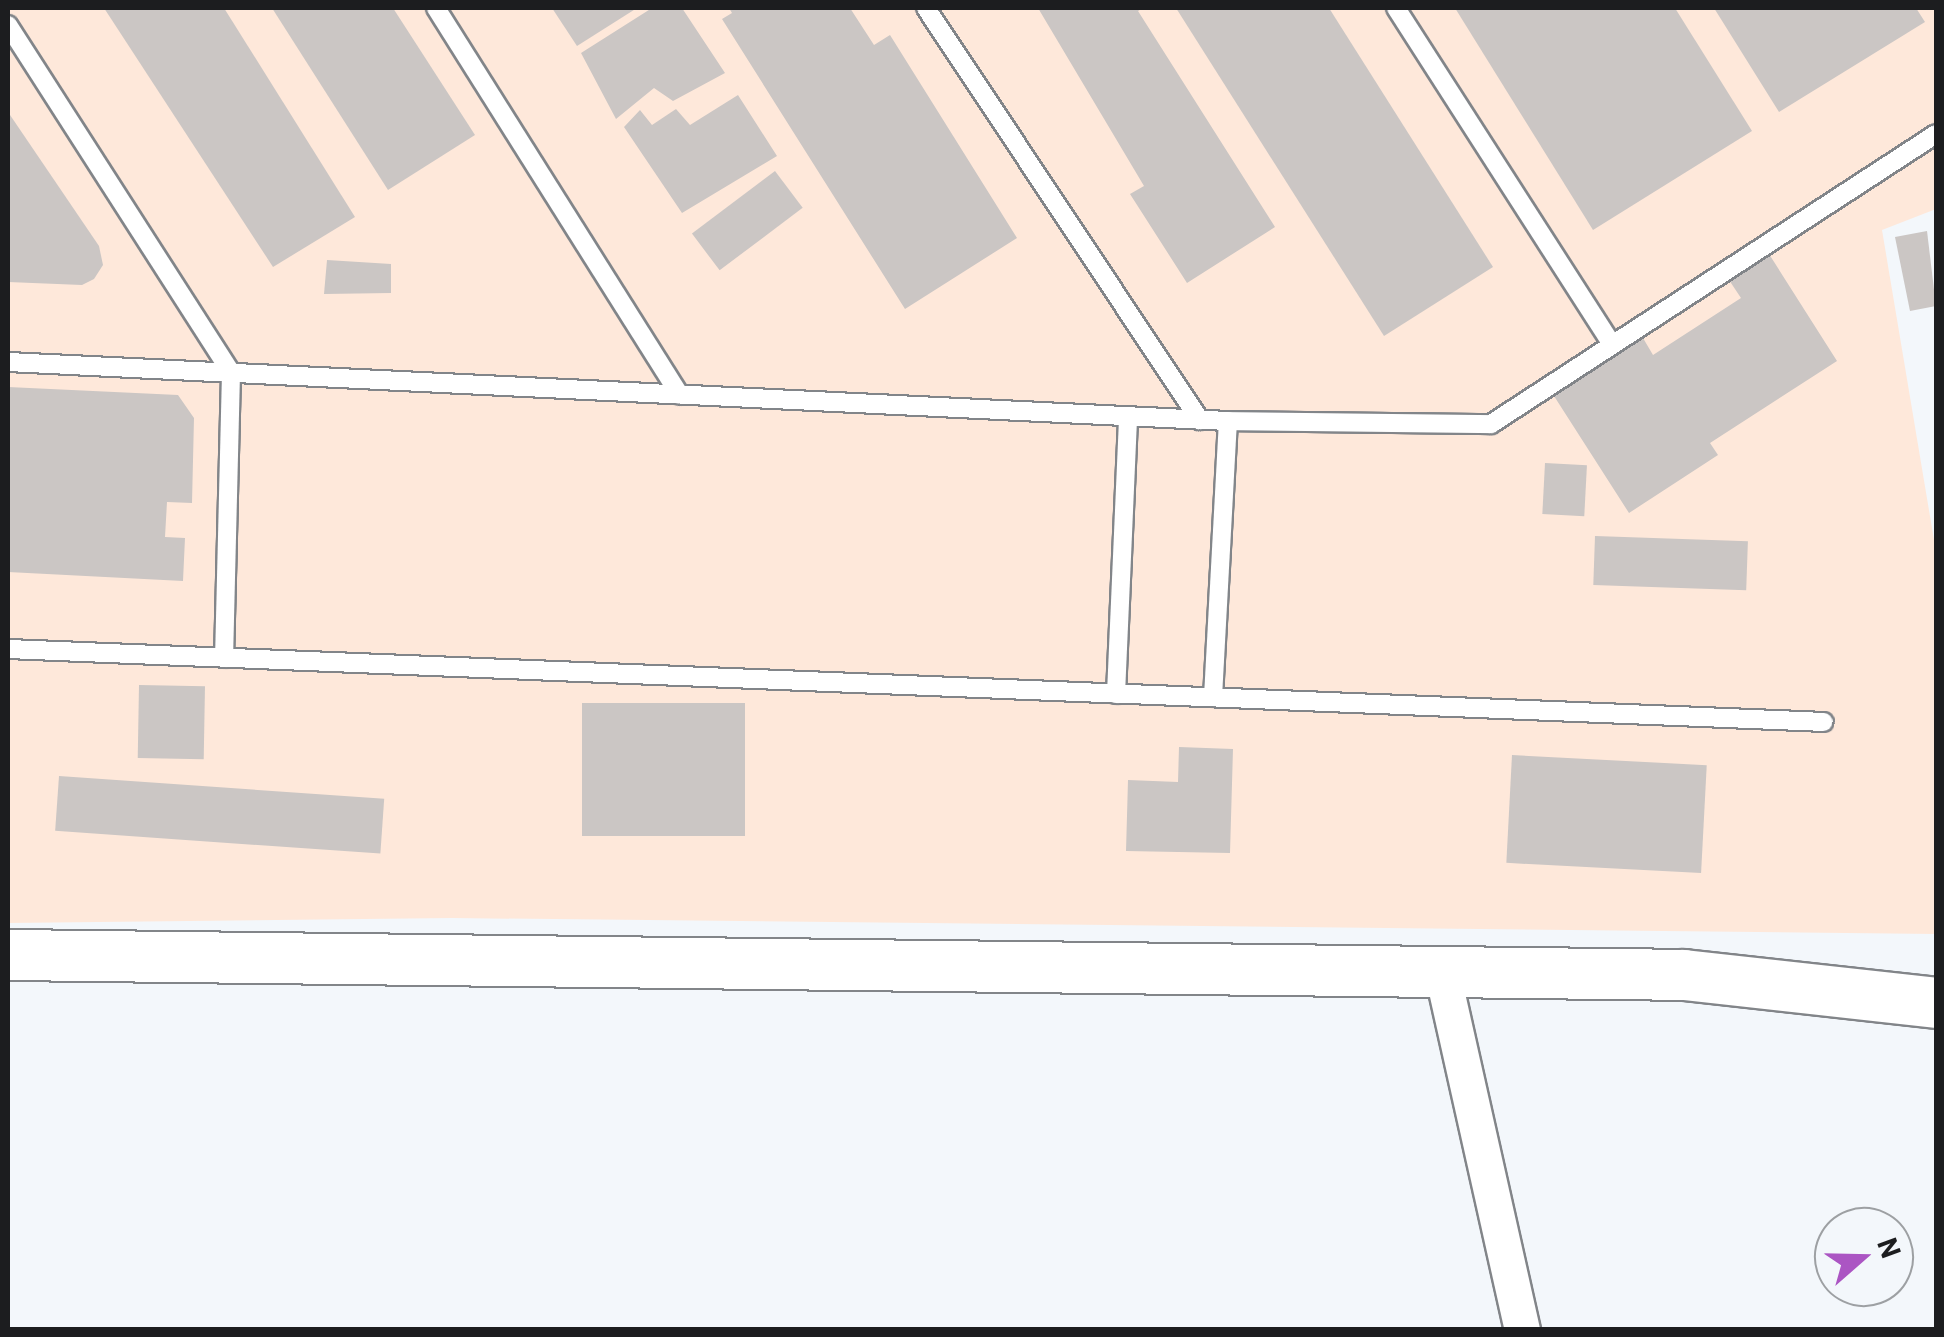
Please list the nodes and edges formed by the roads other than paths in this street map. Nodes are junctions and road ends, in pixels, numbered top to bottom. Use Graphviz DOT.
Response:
graph roads {
  1 [pos="436,8"];
  2 [pos="926,8"];
  3 [pos="1396,8"];
  4 [pos="8,25"];
  5 [pos="15,48"];
  6 [pos="1936,134"];
  7 [pos="1612,345"];
  8 [pos="8,362"];
  9 [pos="231,373"];
  10 [pos="680,395"];
  11 [pos="1128,416"];
  12 [pos="1200,420"];
  13 [pos="1228,422"];
  14 [pos="8,649"];
  15 [pos="224,658"];
  16 [pos="1116,694"];
  17 [pos="1214,698"];
  18 [pos="1824,722"];
  19 [pos="8,955"];
  20 [pos="1442,972"];
  21 [pos="1936,1003"];
  22 [pos="1522,1330"];
  1 -- 10 [label="lane"];
  2 -- 12 [label="lane"];
  3 -- 7 [label="lane"];
  4 -- 5 [label="lane"];
  5 -- 9 [label="lane"];
  6 -- 7 [label="lane"];
  7 -- 13 [label="lane"];
  8 -- 9 [label="lane"];
  9 -- 10 [label="lane"];
  9 -- 15 [label="lane"];
  10 -- 11 [label="lane"];
  11 -- 12 [label="lane"];
  11 -- 16 [label="lane"];
  12 -- 13 [label="lane"];
  13 -- 17 [label="lane"];
  14 -- 15 [label="lane"];
  15 -- 16 [label="lane"];
  16 -- 17 [label="lane"];
  17 -- 18 [label="lane"];
  19 -- 20 [label="main road"];
  20 -- 21 [label="main road"];
  20 -- 22 [label="street"];
}
